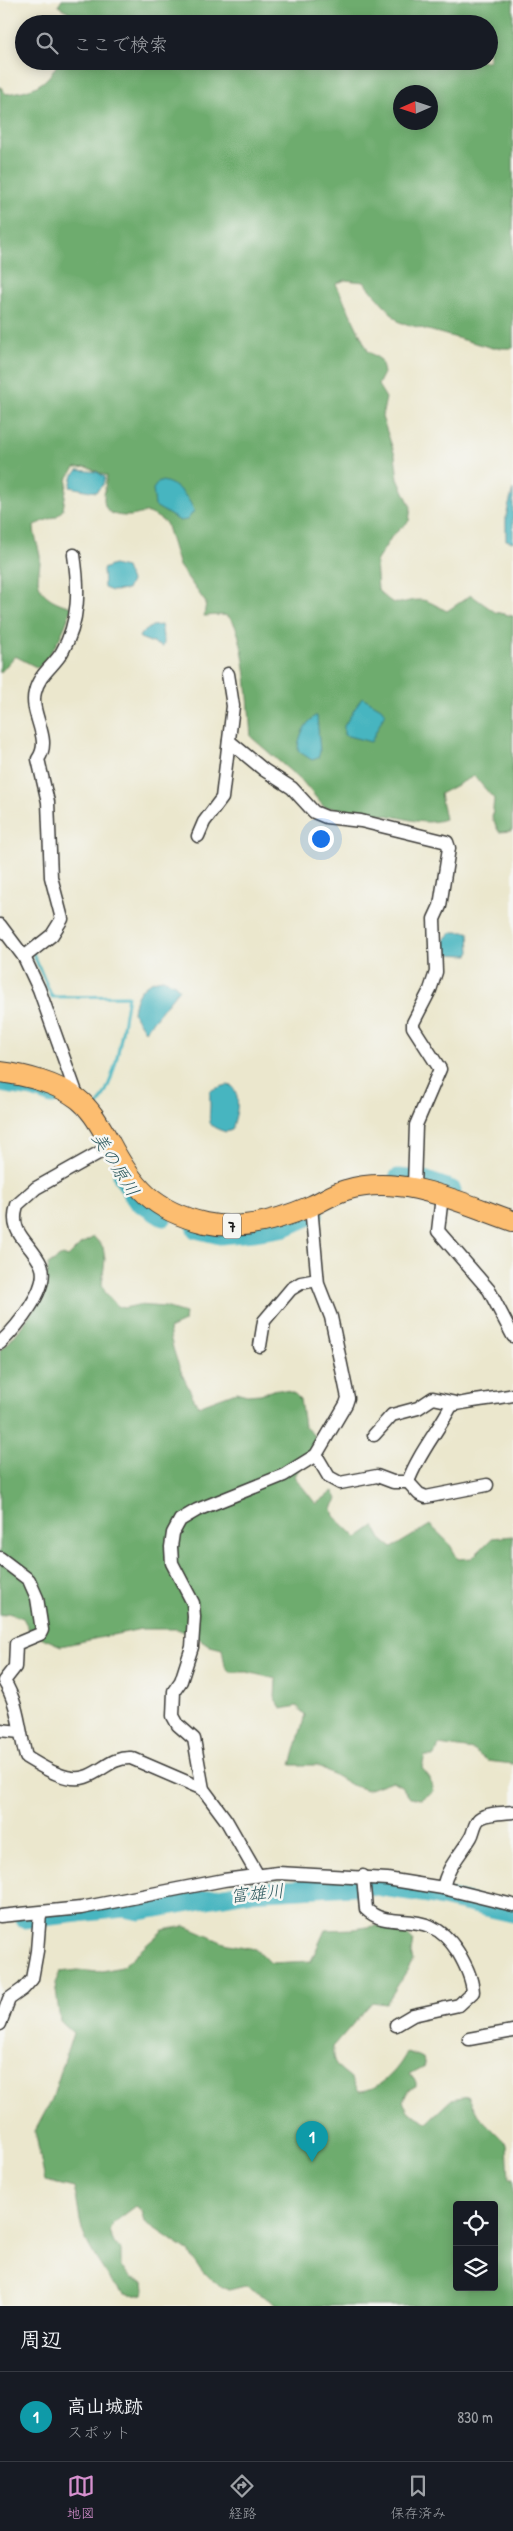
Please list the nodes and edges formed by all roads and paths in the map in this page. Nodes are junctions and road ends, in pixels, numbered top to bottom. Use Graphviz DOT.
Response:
graph roads {
  1 [pos="74,555"];
  2 [pos="228,674"];
  3 [pos="229,741"];
  4 [pos="198,836"];
  5 [pos="0,925"];
  6 [pos="24,957"];
  7 [pos="0,1072"];
  8 [pos="78,1098"];
  9 [pos="111,1146"];
  10 [pos="414,1186"];
  11 [pos="442,1196"];
  12 [pos="311,1206"];
  13 [pos="513,1221"];
  14 [pos="317,1280"];
  15 [pos="513,1336"];
  16 [pos="0,1343"];
  17 [pos="260,1346"];
  18 [pos="513,1395"];
  19 [pos="456,1403"];
  20 [pos="374,1435"];
  21 [pos="316,1455"];
  22 [pos="408,1482"];
  23 [pos="487,1485"];
  24 [pos="0,1558"];
  25 [pos="0,1730"];
  26 [pos="20,1732"];
  27 [pos="203,1789"];
  28 [pos="513,1812"];
  29 [pos="257,1874"];
  30 [pos="363,1876"];
  31 [pos="443,1888"];
  32 [pos="513,1905"];
  33 [pos="40,1913"];
  34 [pos="0,1916"];
  35 [pos="0,2024"];
  36 [pos="396,2025"];
  37 [pos="513,2031"];
  38 [pos="469,2038"];
  1 -- 6 [label="street"];
  2 -- 3 [label="street"];
  3 -- 4 [label="street"];
  3 -- 10 [label="street"];
  5 -- 6 [label="street"];
  6 -- 8 [label="street"];
  7 -- 8 [label="main road, 7"];
  8 -- 9 [label="main road, 7"];
  9 -- 12 [label="main road, 7"];
  9 -- 16 [label="street"];
  10 -- 11 [label="main road, 7"];
  10 -- 12 [label="main road, 7"];
  11 -- 13 [label="main road, 7"];
  11 -- 15 [label="street"];
  12 -- 14 [label="street"];
  14 -- 17 [label="street"];
  14 -- 21 [label="street"];
  18 -- 19 [label="street"];
  19 -- 20 [label="street"];
  19 -- 22 [label="street"];
  21 -- 22 [label="street"];
  21 -- 27 [label="street"];
  22 -- 23 [label="street"];
  24 -- 26 [label="street"];
  25 -- 26 [label="street"];
  26 -- 27 [label="street"];
  27 -- 29 [label="street"];
  28 -- 31 [label="street"];
  29 -- 30 [label="street"];
  29 -- 33 [label="street"];
  30 -- 31 [label="street"];
  30 -- 36 [label="street"];
  31 -- 32 [label="street"];
  33 -- 34 [label="street"];
  33 -- 35 [label="street"];
  37 -- 38 [label="street"];
}
